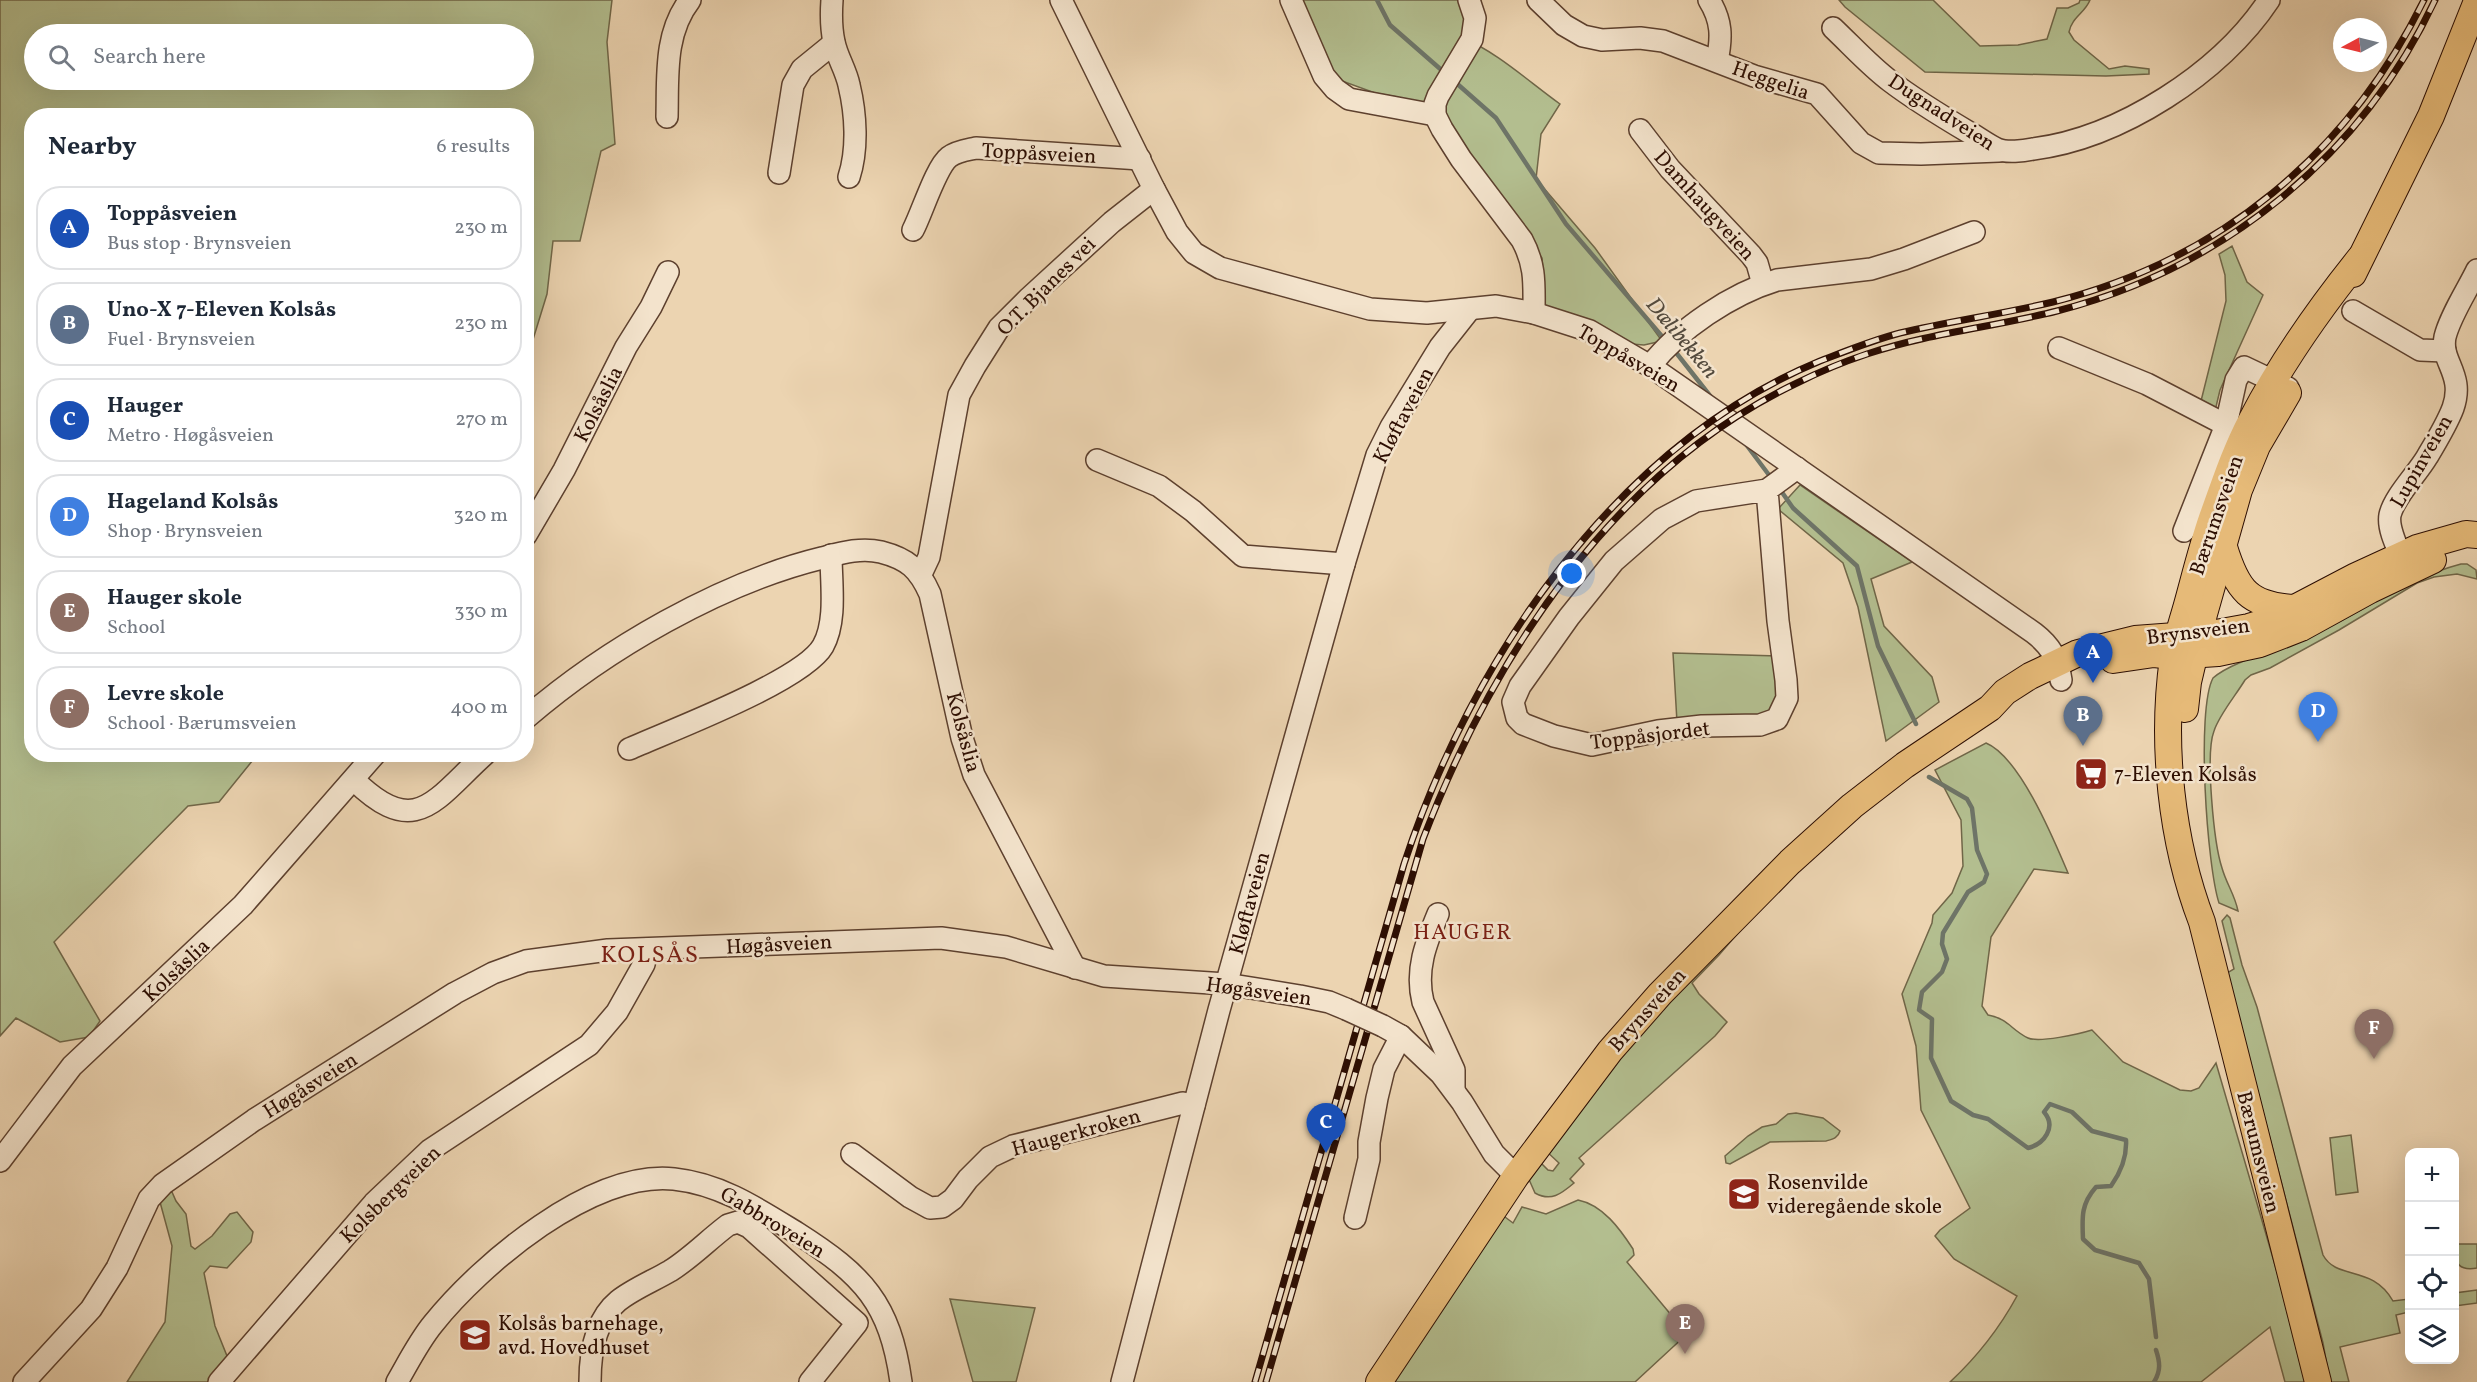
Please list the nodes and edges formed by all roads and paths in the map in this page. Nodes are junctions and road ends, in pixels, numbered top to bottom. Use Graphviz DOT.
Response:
graph roads {
  1 [pos="690,0"];
  2 [pos="832,0"];
  3 [pos="1061,0"];
  4 [pos="1291,0"];
  5 [pos="1469,0"];
  6 [pos="1538,0"];
  7 [pos="1709,0"];
  8 [pos="2269,0"];
  9 [pos="2477,2"];
  10 [pos="1833,28"];
  11 [pos="834,43"];
  12 [pos="1717,61"];
  13 [pos="1435,110"];
  14 [pos="667,117"];
  15 [pos="1640,130"];
  16 [pos="1999,151"];
  17 [pos="1140,159"];
  18 [pos="779,172"];
  19 [pos="849,177"];
  20 [pos="1154,189"];
  21 [pos="913,230"];
  22 [pos="1974,232"];
  23 [pos="668,272"];
  24 [pos="2475,281"];
  25 [pos="1763,284"];
  26 [pos="1470,309"];
  27 [pos="2353,311"];
  28 [pos="1534,313"];
  29 [pos="2059,348"];
  30 [pos="2445,351"];
  31 [pos="1650,366"];
  32 [pos="2282,385"];
  33 [pos="2226,425"];
  34 [pos="1098,460"];
  35 [pos="1797,468"];
  36 [pos="1767,490"];
  37 [pos="534,522"];
  38 [pos="2184,531"];
  39 [pos="2477,537"];
  40 [pos="2224,547"];
  41 [pos="831,555"];
  42 [pos="2404,563"];
  43 [pos="1344,564"];
  44 [pos="921,574"];
  45 [pos="2295,608"];
  46 [pos="2186,645"];
  47 [pos="2054,670"];
  48 [pos="534,712"];
  49 [pos="629,749"];
  50 [pos="369,762"];
  51 [pos="476,762"];
  52 [pos="354,780"];
  53 [pos="1437,914"];
  54 [pos="648,950"];
  55 [pos="1076,968"];
  56 [pos="1226,984"];
  57 [pos="1392,1031"];
  58 [pos="1454,1089"];
  59 [pos="1194,1105"];
  60 [pos="852,1154"];
  61 [pos="0,1161"];
  62 [pos="1516,1176"];
  63 [pos="1354,1218"];
  64 [pos="878,1304"];
  65 [pos="857,1323"];
  66 [pos="24,1382"];
  67 [pos="219,1382"];
  68 [pos="397,1382"];
  69 [pos="590,1382"];
  70 [pos="810,1382"];
  71 [pos="901,1382"];
  72 [pos="1122,1382"];
  73 [pos="1379,1382"];
  74 [pos="2318,1382"];
  1 -- 14 [label="street"];
  2 -- 11 [label="street"];
  3 -- 17 [label="street, Toppåsveien"];
  4 -- 13 [label="street"];
  5 -- 13 [label="street"];
  6 -- 12 [label="street, Heggelia"];
  7 -- 12 [label="street"];
  8 -- 16 [label="street, Dugnadveien"];
  9 -- 32 [label="main road, Bærumsveien"];
  10 -- 16 [label="street, Dugnadveien"];
  11 -- 18 [label="street"];
  11 -- 19 [label="street"];
  12 -- 16 [label="street, Heggelia"];
  13 -- 28 [label="street"];
  15 -- 25 [label="street, Damhaugveien"];
  17 -- 20 [label="street, Toppåsveien"];
  17 -- 21 [label="street, Toppåsveien"];
  20 -- 26 [label="street, Toppåsveien"];
  20 -- 44 [label="street, O.T. Bjanes vei"];
  22 -- 25 [label="street, Damhaugveien"];
  23 -- 37 [label="street, Kolsåslia"];
  24 -- 30 [label="street"];
  25 -- 31 [label="street, Damhaugveien"];
  26 -- 28 [label="street, Toppåsveien"];
  26 -- 43 [label="street, Kløftaveien"];
  27 -- 30 [label="street"];
  28 -- 31 [label="street, Toppåsveien"];
  29 -- 33 [label="street, Bærumsveien"];
  30 -- 42 [label="street, Lupinveien"];
  31 -- 35 [label="street, Toppåsveien"];
  32 -- 33 [label="street, Bærumsveien"];
  32 -- 40 [label="main road, Bærumsveien"];
  32 -- 46 [label="main road, Bærumsveien"];
  33 -- 38 [label="street, Bærumsveien"];
  34 -- 43 [label="street"];
  35 -- 36 [label="street, Toppåsjordet"];
  35 -- 47 [label="street, Toppåsveien"];
  36 -- 36 [label="street, Toppåsjordet"];
  39 -- 42 [label="main road, Brynsveien"];
  40 -- 45 [label="main road"];
  40 -- 46 [label="main road, Bærumsveien"];
  41 -- 44 [label="street"];
  41 -- 48 [label="street"];
  41 -- 49 [label="street"];
  42 -- 45 [label="main road, Brynsveien"];
  42 -- 46 [label="main road, Brynsveien"];
  43 -- 56 [label="street, Kløftaveien"];
  44 -- 55 [label="street, Kolsåslia"];
  45 -- 46 [label="main road, Brynsveien"];
  46 -- 47 [label="main road, Brynsveien"];
  46 -- 74 [label="main road, Bærumsveien"];
  47 -- 62 [label="main road, Brynsveien"];
  50 -- 52 [label="street, Kolsåslia"];
  51 -- 52 [label="street"];
  52 -- 61 [label="street, Kolsåslia"];
  53 -- 58 [label="street, Høgåsveien"];
  54 -- 55 [label="street, Høgåsveien"];
  54 -- 66 [label="street, Høgåsveien"];
  54 -- 67 [label="street, Kolsbergveien"];
  55 -- 56 [label="street, Høgåsveien"];
  56 -- 57 [label="street, Høgåsveien, bridge"];
  56 -- 59 [label="street, Kløftaveien"];
  57 -- 58 [label="street, Høgåsveien"];
  57 -- 63 [label="street"];
  58 -- 62 [label="street, Høgåsveien"];
  59 -- 60 [label="street, Haugerkroken"];
  59 -- 72 [label="street, Kløftaveien"];
  62 -- 73 [label="main road, Brynsveien"];
  64 -- 65 [label="street"];
  64 -- 68 [label="street, Gabbroveien"];
  64 -- 71 [label="street, Gabbroveien"];
  65 -- 69 [label="street"];
  65 -- 70 [label="street"];
}
